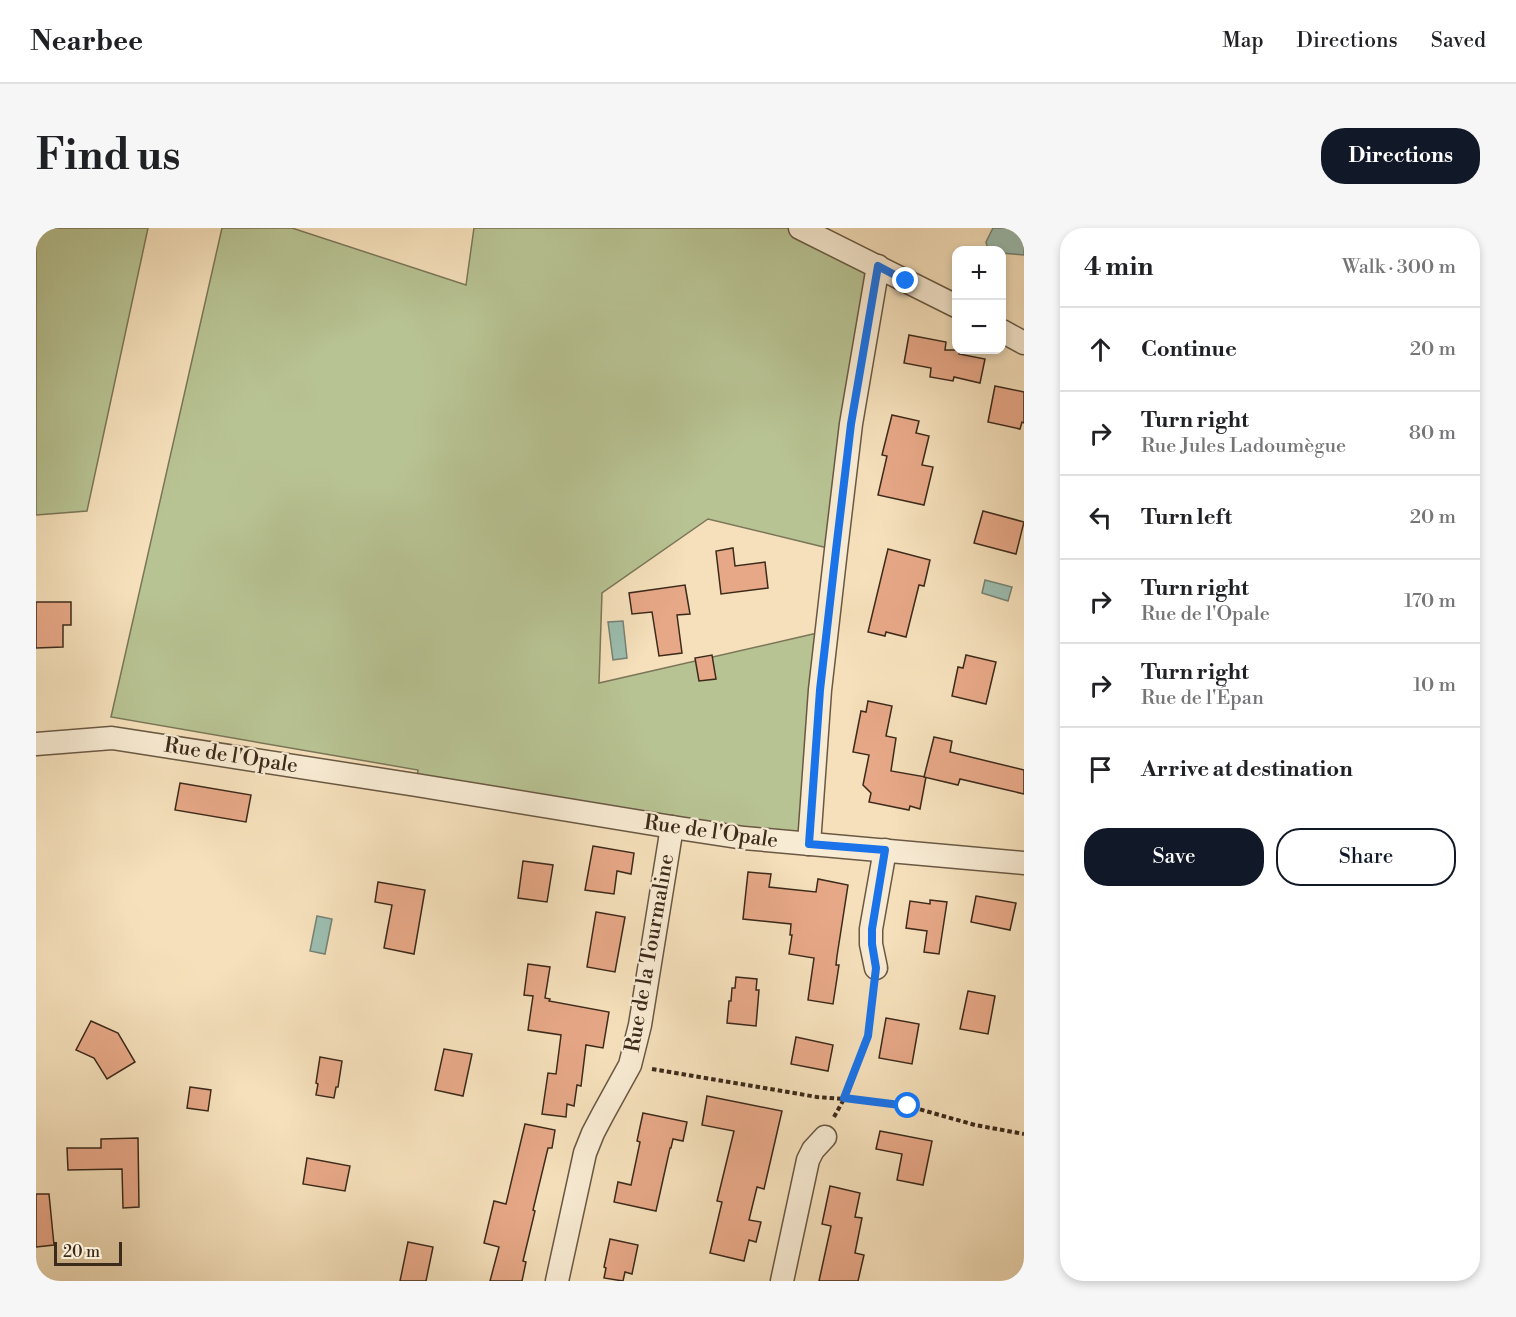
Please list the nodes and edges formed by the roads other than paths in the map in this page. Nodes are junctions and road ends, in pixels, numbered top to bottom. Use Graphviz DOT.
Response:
graph roads {
  1 [pos="800,228"];
  2 [pos="878,266"];
  3 [pos="952,303"];
  4 [pos="1006,333"];
  5 [pos="1024,343"];
  6 [pos="36,744"];
  7 [pos="672,827"];
  8 [pos="809,844"];
  9 [pos="885,850"];
  10 [pos="1024,863"];
  11 [pos="876,968"];
  12 [pos="825,1137"];
  13 [pos="557,1281"];
  14 [pos="782,1281"];
  1 -- 2 [label="street"];
  2 -- 3 [label="street"];
  2 -- 8 [label="street, Rue de l'Opale"];
  4 -- 5 [label="street"];
  6 -- 7 [label="street, Rue de l'Opale"];
  7 -- 8 [label="street, Rue de l'Opale"];
  7 -- 13 [label="street, Rue de la Tourmaline"];
  8 -- 9 [label="street"];
  9 -- 10 [label="street"];
  9 -- 11 [label="street"];
  12 -- 14 [label="street"];
}
